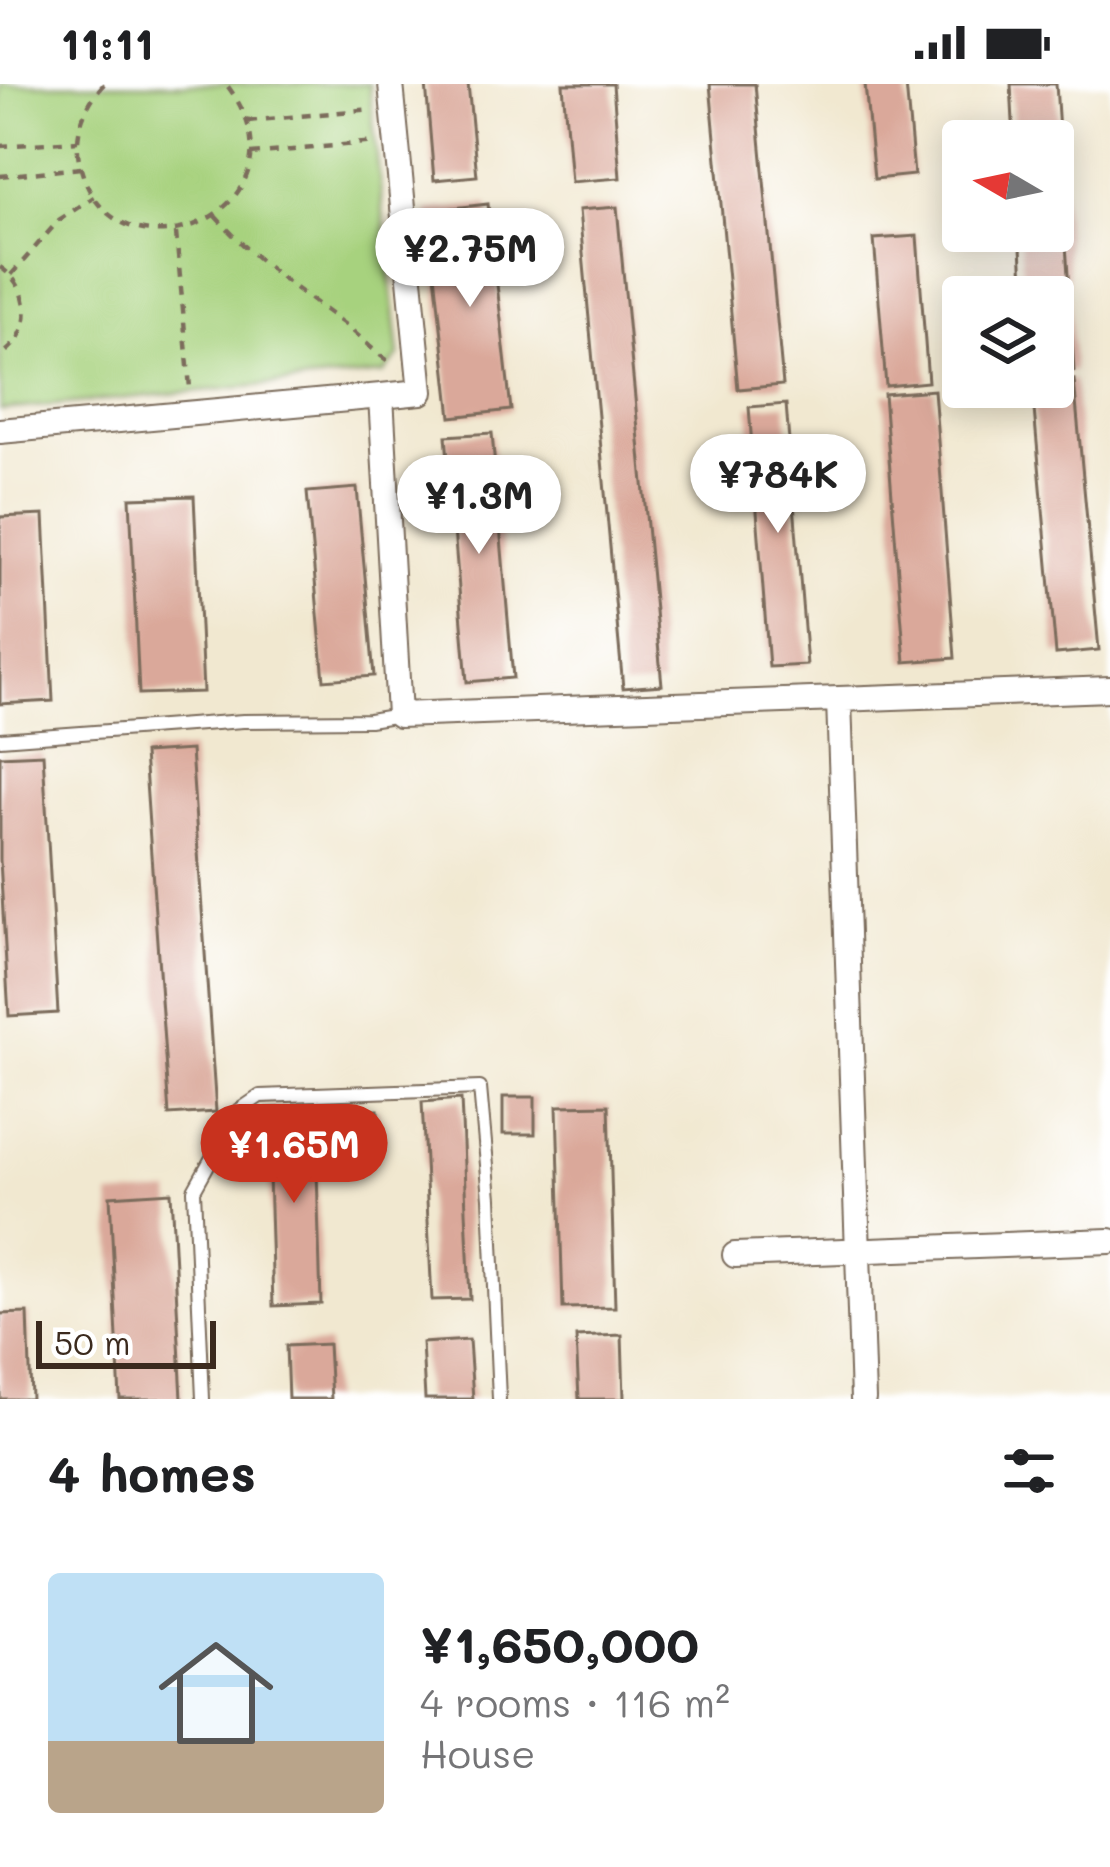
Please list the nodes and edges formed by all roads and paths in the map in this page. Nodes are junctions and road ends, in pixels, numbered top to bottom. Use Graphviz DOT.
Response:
graph roads {
  1 [pos="104,84"];
  2 [pos="226,84"];
  3 [pos="391,84"];
  4 [pos="372,109"];
  5 [pos="248,121"];
  6 [pos="79,141"];
  7 [pos="376,142"];
  8 [pos="0,146"];
  9 [pos="251,154"];
  10 [pos="82,168"];
  11 [pos="0,176"];
  12 [pos="95,196"];
  13 [pos="214,216"];
  14 [pos="176,232"];
  15 [pos="0,267"];
  16 [pos="11,275"];
  17 [pos="0,356"];
  18 [pos="392,363"];
  19 [pos="381,396"];
  20 [pos="193,413"];
  21 [pos="0,430"];
  22 [pos="1110,689"];
  23 [pos="839,700"];
  24 [pos="399,716"];
  25 [pos="0,739"];
  26 [pos="1110,1241"];
  27 [pos="858,1253"];
  28 [pos="735,1255"];
  29 [pos="202,1399"];
  30 [pos="499,1399"];
  31 [pos="862,1399"];
  1 -- 6 [label="path"];
  2 -- 5 [label="path"];
  3 -- 19 [label="street"];
  4 -- 5 [label="path"];
  5 -- 9 [label="path"];
  6 -- 8 [label="path"];
  6 -- 10 [label="path"];
  7 -- 9 [label="path"];
  9 -- 13 [label="path"];
  10 -- 11 [label="path"];
  10 -- 12 [label="path"];
  12 -- 14 [label="path"];
  12 -- 16 [label="path"];
  13 -- 14 [label="path"];
  13 -- 18 [label="path"];
  14 -- 20 [label="path"];
  15 -- 16 [label="path"];
  16 -- 17 [label="path"];
  19 -- 20 [label="street"];
  19 -- 24 [label="street"];
  20 -- 21 [label="street"];
  22 -- 23 [label="street"];
  23 -- 24 [label="street"];
  23 -- 27 [label="street"];
  24 -- 25 [label="lane"];
  26 -- 27 [label="street"];
  27 -- 28 [label="street"];
  27 -- 31 [label="street"];
  29 -- 30 [label="lane"];
}
